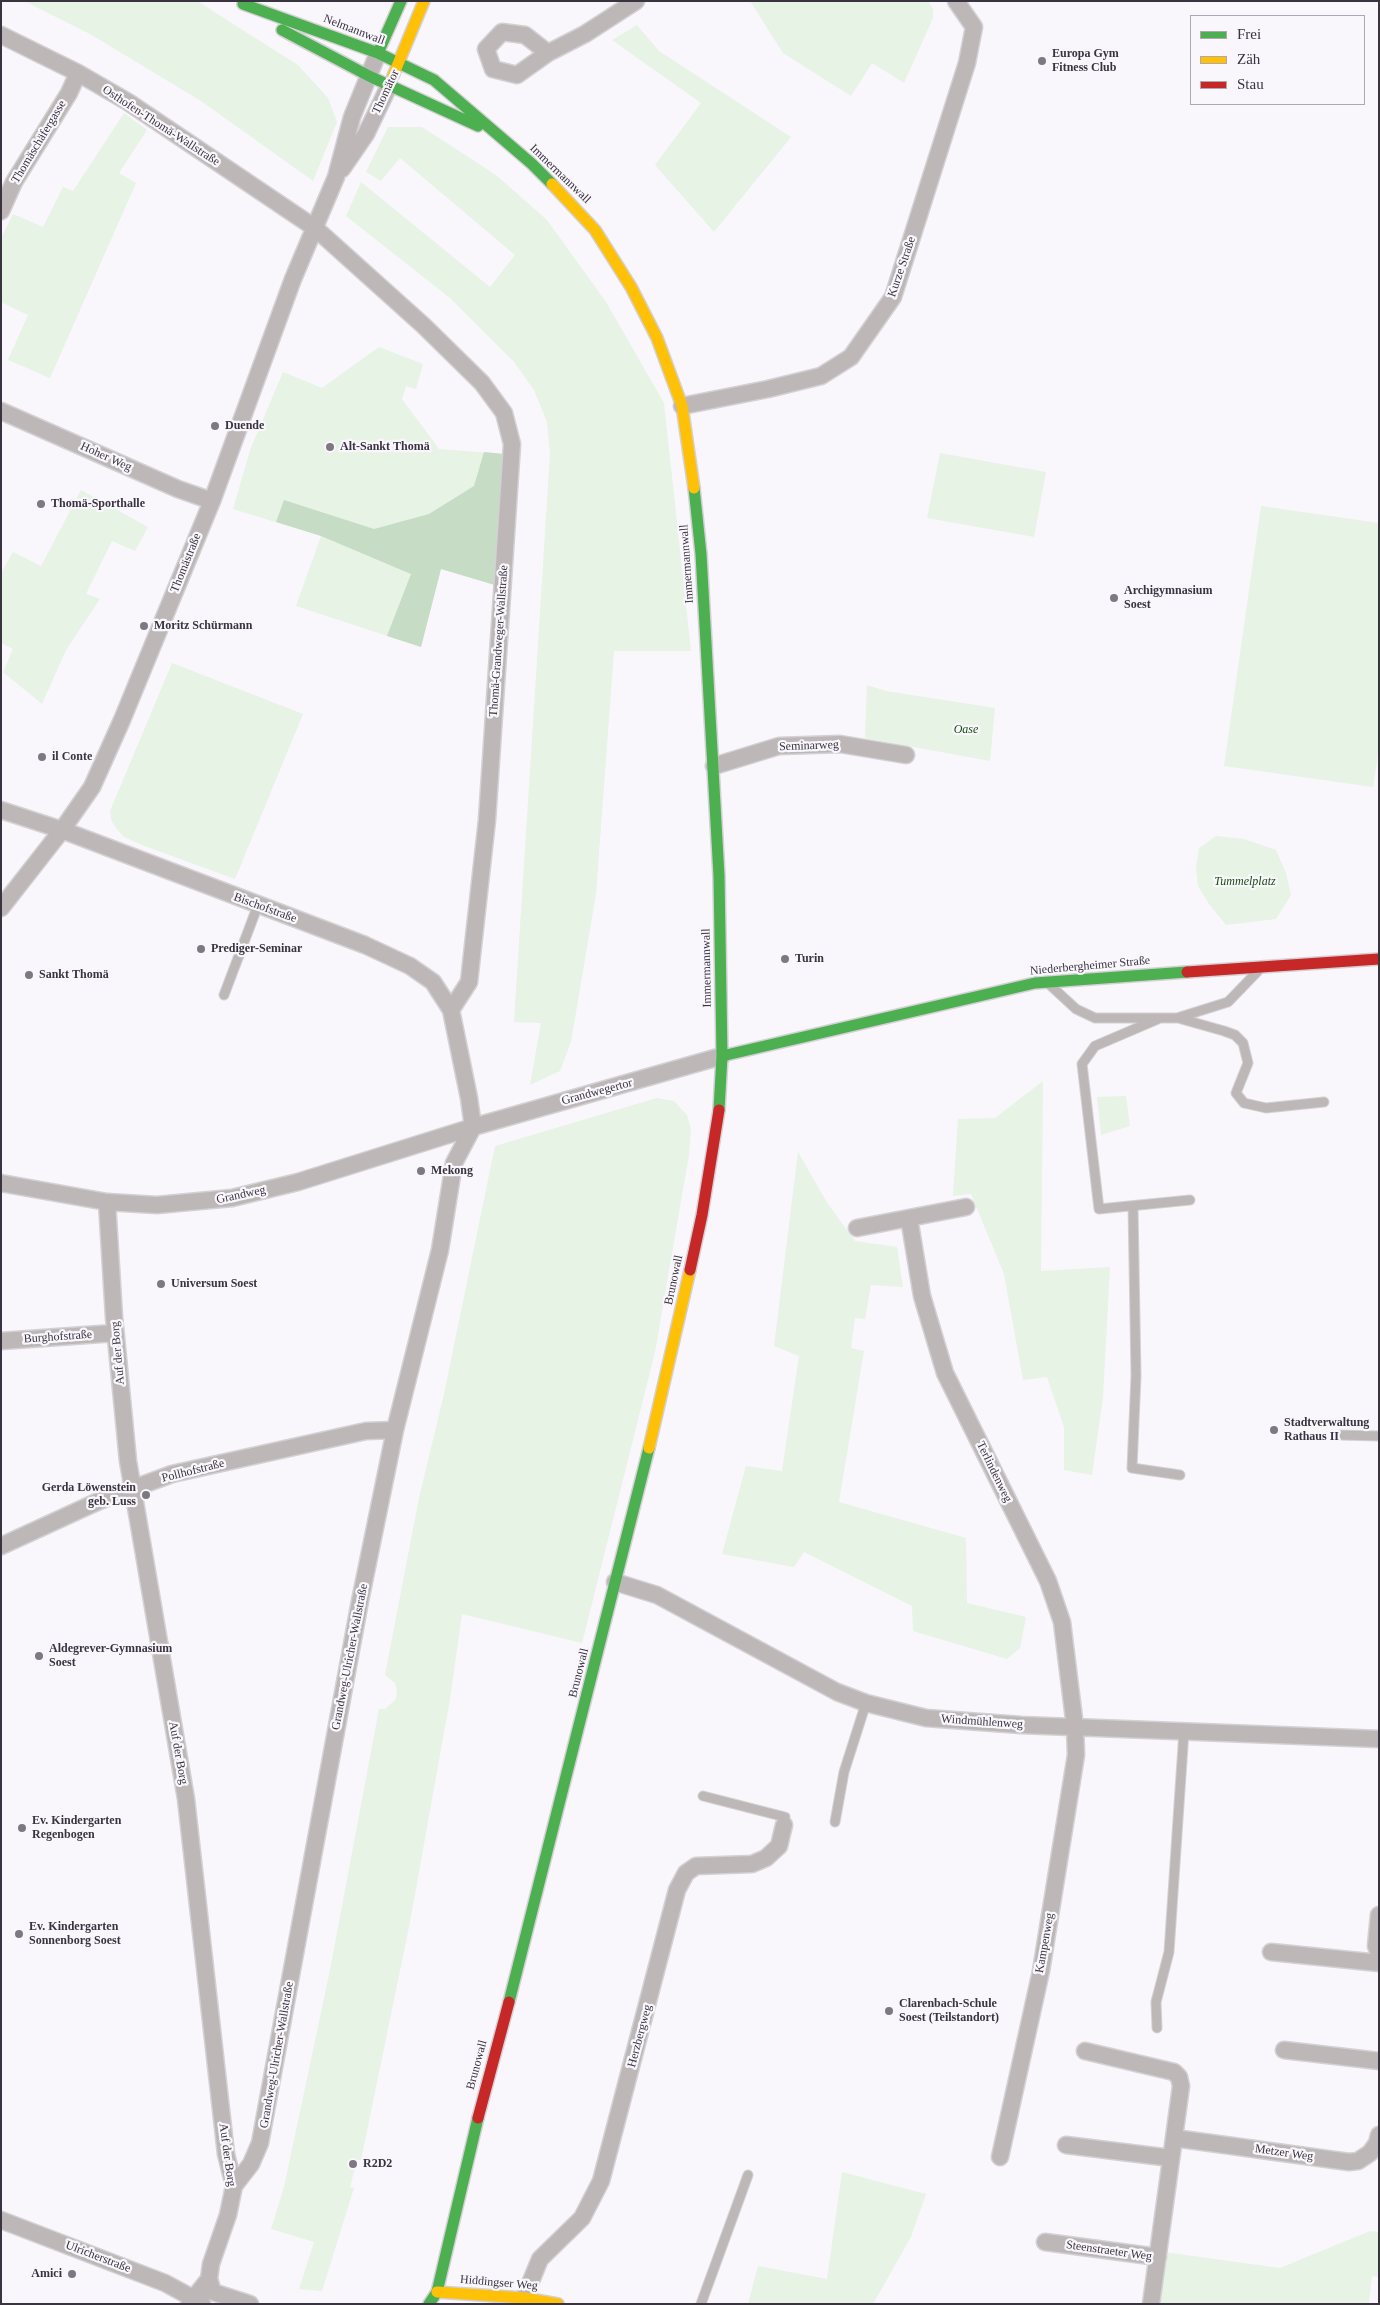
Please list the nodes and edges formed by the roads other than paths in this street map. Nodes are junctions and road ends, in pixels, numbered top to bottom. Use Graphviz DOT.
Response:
graph roads {
  1 [pos="401,1"];
  2 [pos="424,1"];
  3 [pos="636,1"];
  4 [pos="956,1"];
  5 [pos="240,2"];
  6 [pos="1,35"];
  7 [pos="378,53"];
  8 [pos="548,53"];
  9 [pos="399,62"];
  10 [pos="78,73"];
  11 [pos="369,76"];
  12 [pos="389,86"];
  13 [pos="496,134"];
  14 [pos="336,177"];
  15 [pos="1,211"];
  16 [pos="315,228"];
  17 [pos="682,406"];
  18 [pos="1,411"];
  19 [pos="212,501"];
  20 [pos="906,754"];
  21 [pos="714,766"];
  22 [pos="1,810"];
  23 [pos="62,830"];
  24 [pos="258,905"];
  25 [pos="1,908"];
  26 [pos="1379,960"];
  27 [pos="1262,967"];
  28 [pos="1047,982"];
  29 [pos="224,995"];
  30 [pos="451,1010"];
  31 [pos="1177,1018"];
  32 [pos="1158,1019"];
  33 [pos="722,1056"];
  34 [pos="1324,1102"];
  35 [pos="473,1127"];
  36 [pos="1,1183"];
  37 [pos="1190,1200"];
  38 [pos="107,1202"];
  39 [pos="1133,1206"];
  40 [pos="966,1207"];
  41 [pos="910,1218"];
  42 [pos="856,1228"];
  43 [pos="116,1333"];
  44 [pos="1,1341"];
  45 [pos="396,1430"];
  46 [pos="1339,1435"];
  47 [pos="1379,1436"];
  48 [pos="1180,1475"];
  49 [pos="132,1488"];
  50 [pos="1,1546"];
  51 [pos="615,1582"];
  52 [pos="866,1703"];
  53 [pos="1075,1727"];
  54 [pos="1184,1731"];
  55 [pos="1379,1739"];
  56 [pos="703,1796"];
  57 [pos="835,1822"];
  58 [pos="784,1825"];
  59 [pos="1379,1915"];
  60 [pos="1271,1952"];
  61 [pos="1379,1953"];
  62 [pos="1379,1963"];
  63 [pos="1157,2028"];
  64 [pos="1284,2050"];
  65 [pos="1085,2051"];
  66 [pos="1379,2061"];
  67 [pos="1379,2135"];
  68 [pos="1174,2138"];
  69 [pos="1066,2145"];
  70 [pos="1000,2156"];
  71 [pos="1171,2158"];
  72 [pos="748,2175"];
  73 [pos="234,2186"];
  74 [pos="1,2220"];
  75 [pos="1045,2242"];
  76 [pos="1158,2257"];
  77 [pos="209,2279"];
  78 [pos="437,2292"];
  79 [pos="524,2298"];
  80 [pos="476,2299"];
  81 [pos="195,2302"];
  82 [pos="242,2302"];
  83 [pos="429,2304"];
  84 [pos="558,2304"];
  85 [pos="701,2304"];
  86 [pos="1151,2304"];
  1 -- 7 [label="street, Thomätor"];
  2 -- 9 [label="street, Thomätor"];
  3 -- 8 [label="street"];
  4 -- 17 [label="street, Kurze Straße"];
  5 -- 7 [label="street, Nelmannwall"];
  5 -- 11 [label="street, Nelmannwall"];
  6 -- 10 [label="street, Osthofen-Thomä-Wallstraße"];
  7 -- 9 [label="street, Nelmannwall"];
  7 -- 11 [label="street, Thomätor"];
  9 -- 12 [label="street, Thomätor"];
  9 -- 13 [label="street, Immermannwall"];
  10 -- 15 [label="street, Thomäschäfergasse"];
  10 -- 16 [label="street, Osthofen-Thomä-Wallstraße"];
  11 -- 12 [label="street, Immermannwall"];
  11 -- 14 [label="street, Thomätor"];
  12 -- 13 [label="street, Immermannwall"];
  12 -- 14 [label="street, Thomätor"];
  13 -- 17 [label="street, Immermannwall"];
  14 -- 16 [label="street, Thomätor"];
  16 -- 19 [label="street, Thomästraße"];
  16 -- 30 [label="street, Thomä-Grandweger-Wallstraße"];
  17 -- 21 [label="street, Immermannwall"];
  18 -- 19 [label="street, Hoher Weg"];
  19 -- 23 [label="street, Thomästraße"];
  20 -- 21 [label="street, Seminarweg"];
  21 -- 33 [label="street, Immermannwall"];
  22 -- 23 [label="street"];
  23 -- 24 [label="street, Bischofstraße"];
  23 -- 25 [label="street, Thomästraße"];
  24 -- 29 [label="lane"];
  24 -- 30 [label="street, Bischofstraße"];
  26 -- 27 [label="street, Niederbergheimer Straße"];
  27 -- 28 [label="street, Niederbergheimer Straße"];
  27 -- 31 [label="lane"];
  28 -- 32 [label="lane"];
  28 -- 33 [label="street, Niederbergheimer Straße"];
  30 -- 35 [label="street"];
  31 -- 32 [label="lane"];
  31 -- 34 [label="lane"];
  32 -- 39 [label="lane"];
  33 -- 35 [label="street, Grandwegertor"];
  33 -- 51 [label="street, Brunowall"];
  35 -- 38 [label="street, Grandweg"];
  35 -- 45 [label="street, Grandweg-Ulricher-Wallstraße"];
  36 -- 38 [label="street, Grandweg"];
  37 -- 39 [label="lane"];
  38 -- 43 [label="street, Auf der Borg"];
  39 -- 48 [label="lane"];
  40 -- 41 [label="street"];
  41 -- 42 [label="street"];
  41 -- 53 [label="street, Terlindenweg"];
  43 -- 44 [label="street, Burghofstraße"];
  43 -- 49 [label="street, Auf der Borg"];
  45 -- 49 [label="street, Pollhofstraße"];
  45 -- 73 [label="street, Grandweg-Ulricher-Wallstraße"];
  46 -- 47 [label="lane"];
  49 -- 50 [label="street, Pollhofstraße"];
  49 -- 73 [label="street, Auf der Borg"];
  51 -- 52 [label="street, Windmühlenweg"];
  51 -- 78 [label="street, Brunowall"];
  52 -- 53 [label="street, Windmühlenweg"];
  52 -- 57 [label="lane"];
  53 -- 54 [label="street, Windmühlenweg"];
  53 -- 70 [label="street, Kampenweg"];
  54 -- 55 [label="street, Windmühlenweg"];
  54 -- 63 [label="lane"];
  56 -- 58 [label="lane"];
  58 -- 79 [label="street, Herzbergweg"];
  59 -- 61 [label="street"];
  60 -- 62 [label="street"];
  64 -- 66 [label="street"];
  65 -- 68 [label="street"];
  67 -- 68 [label="street, Metzer Weg"];
  68 -- 71 [label="street"];
  69 -- 71 [label="street"];
  71 -- 76 [label="street"];
  72 -- 85 [label="lane"];
  73 -- 77 [label="street, Auf der Borg"];
  74 -- 81 [label="street, Ulricherstraße"];
  75 -- 76 [label="street, Steenstraeter Weg"];
  76 -- 86 [label="street, Steenstraeter Weg"];
  77 -- 81 [label="street, Auf der Borg"];
  77 -- 82 [label="street"];
  78 -- 80 [label="street, Hiddingser Weg"];
  78 -- 83 [label="street"];
  79 -- 80 [label="street, Hiddingser Weg"];
  79 -- 84 [label="street, Hiddingser Weg"];
}
